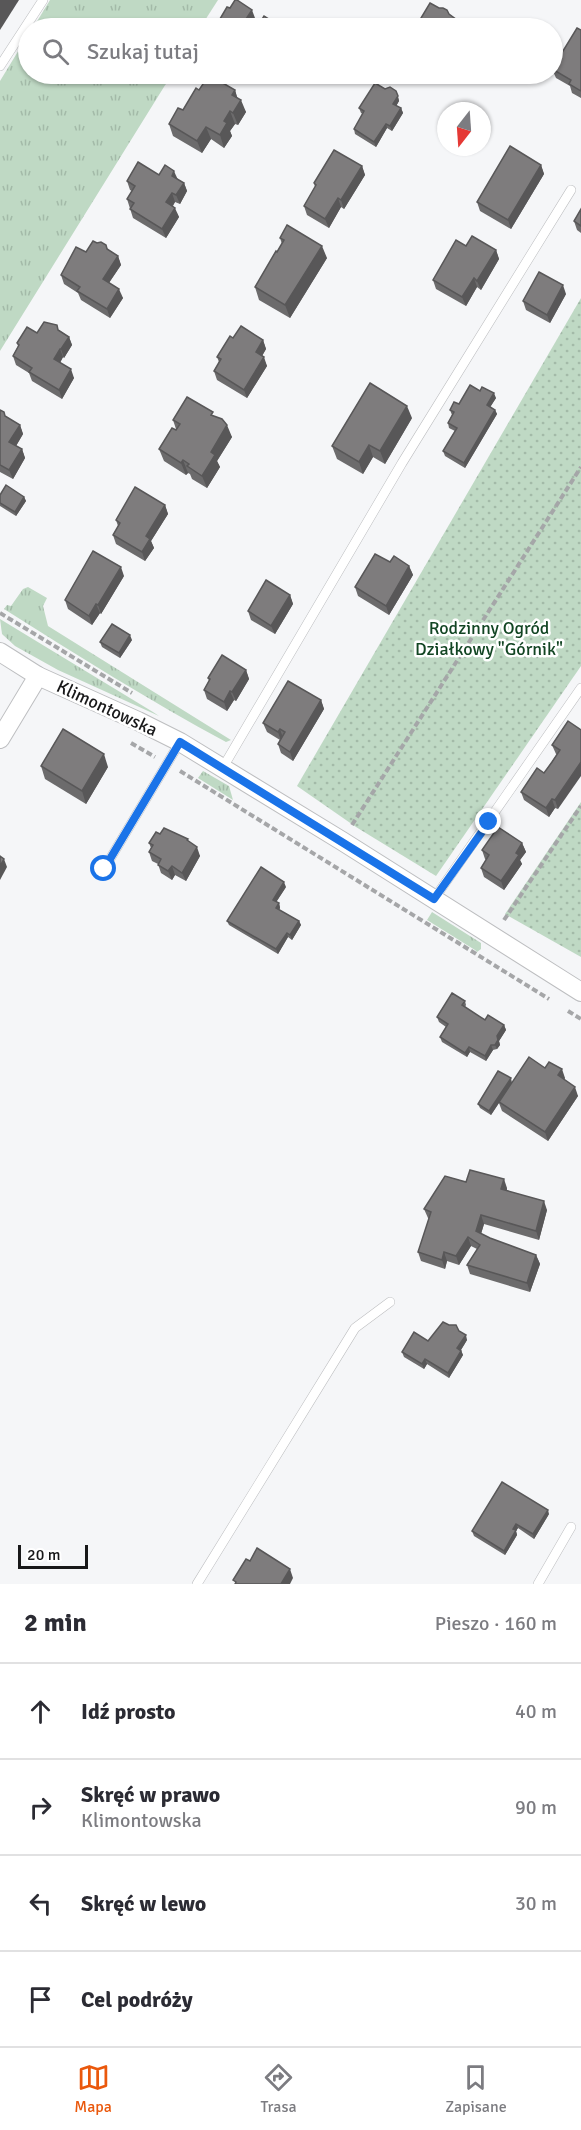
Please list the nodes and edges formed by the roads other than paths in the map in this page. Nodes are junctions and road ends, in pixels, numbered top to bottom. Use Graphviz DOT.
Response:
graph roads {
  1 [pos="43,0"];
  2 [pos="31,18"];
  3 [pos="18,38"];
  4 [pos="0,66"];
  5 [pos="571,190"];
  6 [pos="0,652"];
  7 [pos="38,676"];
  8 [pos="581,688"];
  9 [pos="0,739"];
  10 [pos="180,742"];
  11 [pos="222,769"];
  12 [pos="104,869"];
  13 [pos="434,899"];
  14 [pos="581,992"];
  15 [pos="390,1302"];
  16 [pos="571,1527"];
  17 [pos="197,1584"];
  18 [pos="538,1584"];
  1 -- 2 [label="lane"];
  3 -- 4 [label="lane"];
  5 -- 11 [label="lane"];
  6 -- 7 [label="street, Klimontowska"];
  7 -- 9 [label="street"];
  7 -- 10 [label="street, Klimontowska"];
  8 -- 13 [label="lane"];
  10 -- 11 [label="street, Klimontowska"];
  10 -- 12 [label="lane"];
  11 -- 13 [label="street, Klimontowska"];
  13 -- 14 [label="street, Klimontowska"];
  15 -- 17 [label="lane"];
  16 -- 18 [label="lane"];
}
